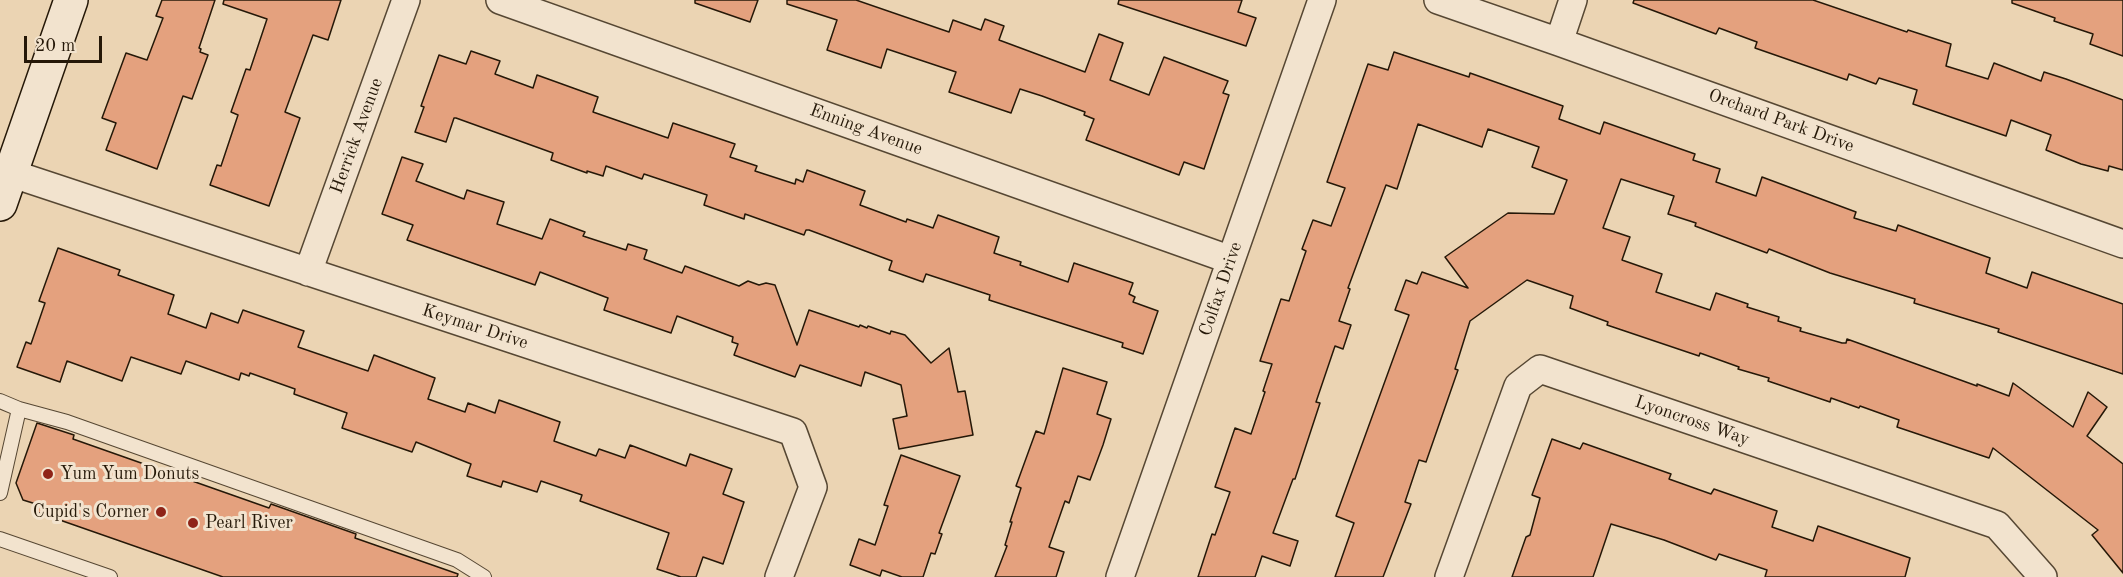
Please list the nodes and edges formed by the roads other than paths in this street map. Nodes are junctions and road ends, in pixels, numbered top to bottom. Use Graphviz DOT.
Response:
graph roads {
  1 [pos="71,0"];
  2 [pos="406,0"];
  3 [pos="500,0"];
  4 [pos="1322,0"];
  5 [pos="1438,0"];
  6 [pos="1573,0"];
  7 [pos="1559,42"];
  8 [pos="10,173"];
  9 [pos="0,204"];
  10 [pos="2123,244"];
  11 [pos="1231,260"];
  12 [pos="308,272"];
  13 [pos="0,401"];
  14 [pos="19,409"];
  15 [pos="0,493"];
  16 [pos="0,538"];
  17 [pos="110,577"];
  18 [pos="484,577"];
  19 [pos="779,577"];
  20 [pos="1120,577"];
  21 [pos="1449,577"];
  22 [pos="2043,577"];
  1 -- 8 [label="main road"];
  2 -- 12 [label="street, Herrick Avenue"];
  3 -- 11 [label="street, Enning Avenue"];
  4 -- 11 [label="street, Colfax Drive"];
  5 -- 7 [label="street, Orchard Park Drive"];
  6 -- 7 [label="street"];
  7 -- 10 [label="street, Orchard Park Drive"];
  8 -- 9 [label="main road"];
  8 -- 12 [label="street, Keymar Drive"];
  11 -- 20 [label="street, Colfax Drive"];
  12 -- 19 [label="street, Keymar Drive"];
  13 -- 14 [label="lane"];
  14 -- 15 [label="lane"];
  14 -- 18 [label="lane"];
  16 -- 17 [label="lane"];
  21 -- 22 [label="street, Lyoncross Way"];
}
